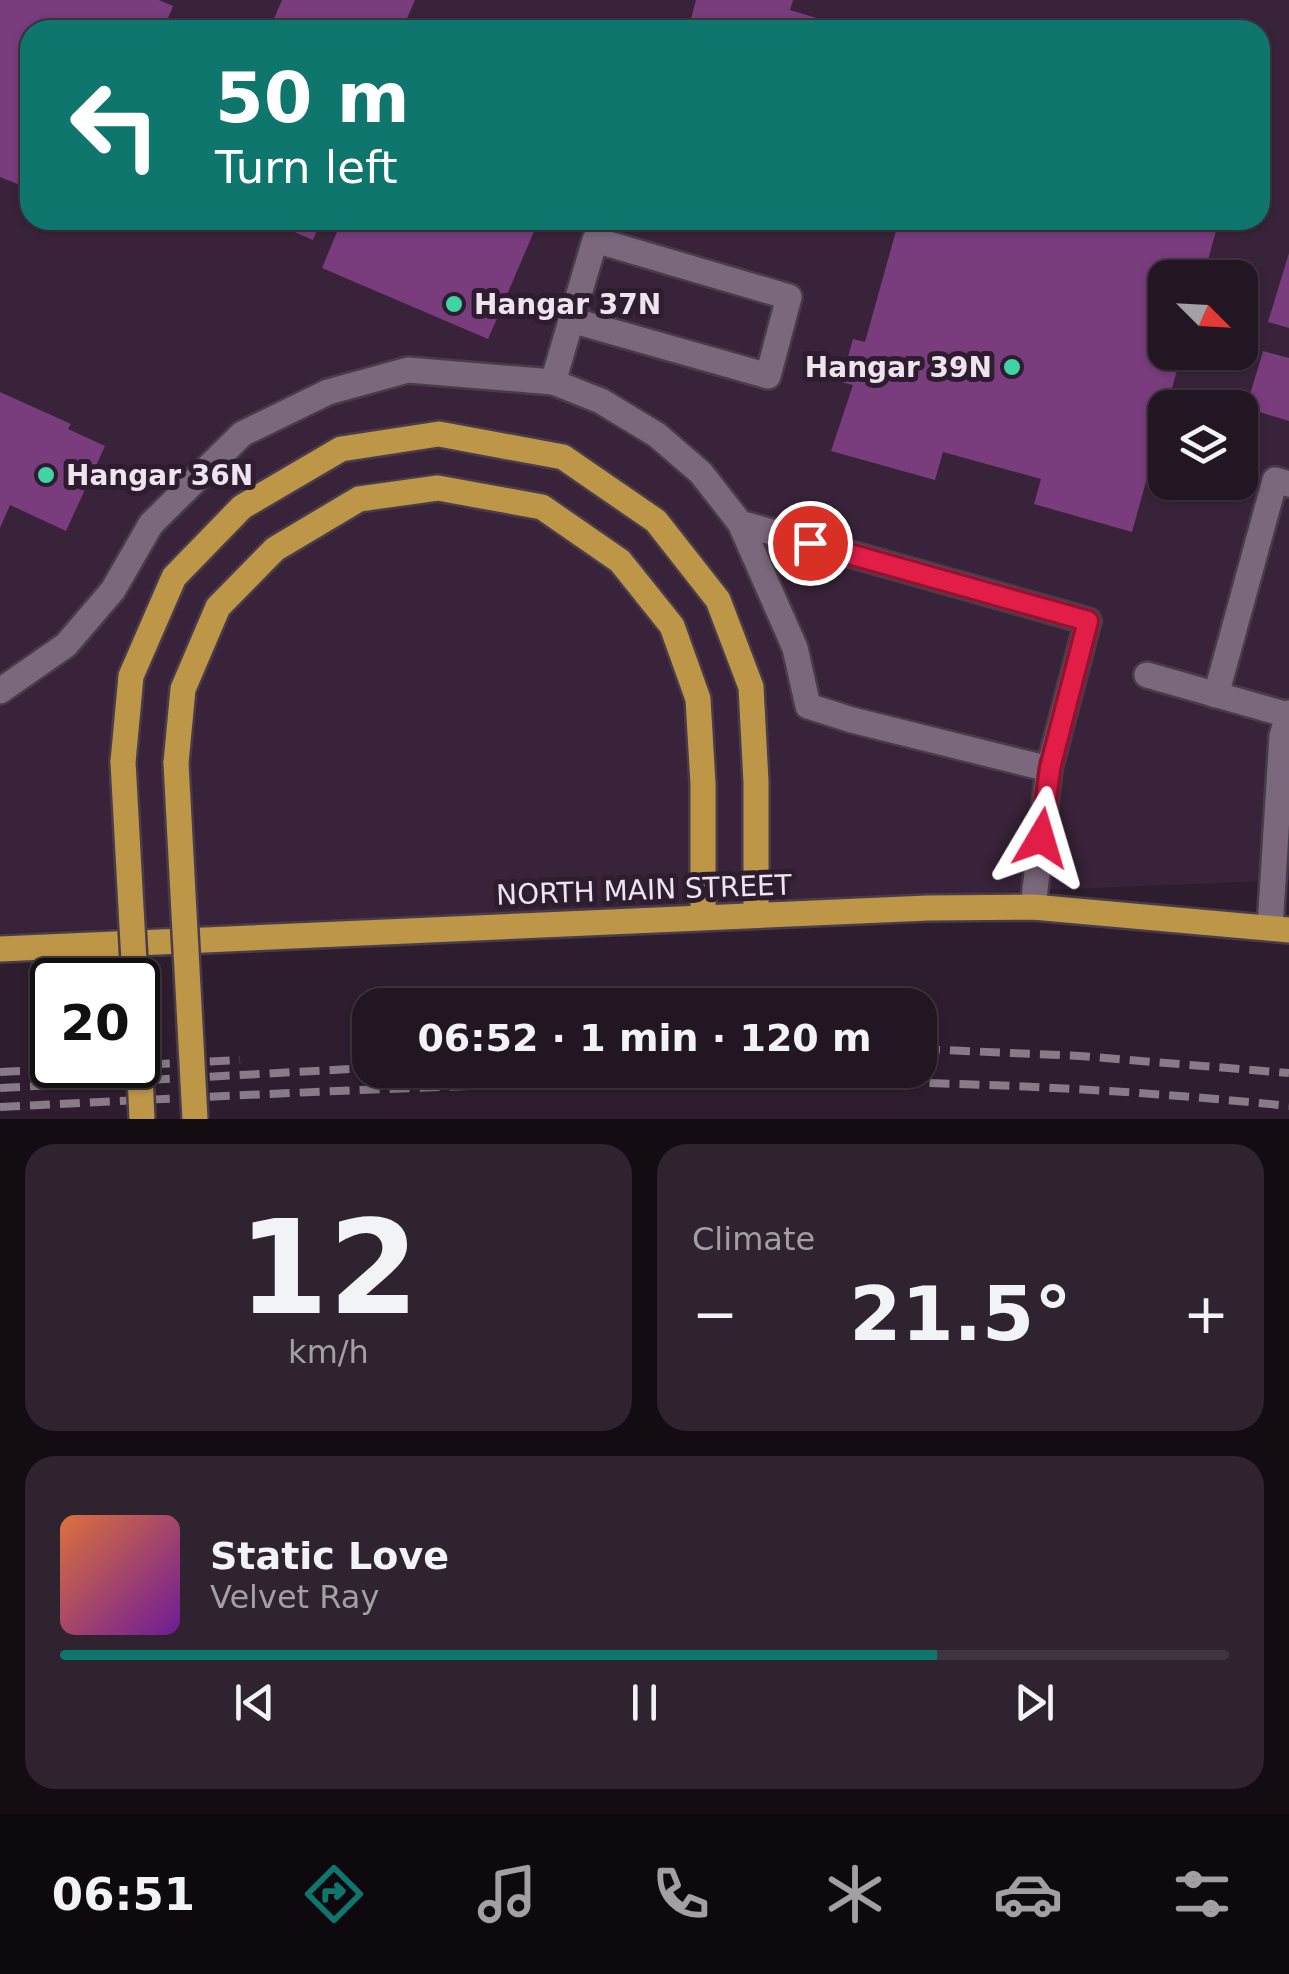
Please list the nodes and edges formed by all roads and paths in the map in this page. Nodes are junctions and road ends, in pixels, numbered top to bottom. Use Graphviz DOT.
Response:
graph roads {
  1 [pos="571,320"];
  2 [pos="553,382"];
  3 [pos="1289,484"];
  4 [pos="740,523"];
  5 [pos="1147,676"];
  6 [pos="0,691"];
  7 [pos="1216,694"];
  8 [pos="1289,714"];
  9 [pos="1050,768"];
  10 [pos="1284,809"];
  11 [pos="1033,908"];
  12 [pos="756,915"];
  13 [pos="703,916"];
  14 [pos="1280,929"];
  15 [pos="0,949"];
  16 [pos="134,958"];
  17 [pos="141,1088"];
  18 [pos="142,1119"];
  19 [pos="195,1119"];
  1 -- 1 [label="lane"];
  1 -- 2 [label="lane"];
  2 -- 4 [label="lane"];
  2 -- 6 [label="lane"];
  3 -- 7 [label="lane"];
  4 -- 9 [label="lane"];
  4 -- 9 [label="lane"];
  5 -- 7 [label="lane"];
  7 -- 8 [label="lane"];
  8 -- 10 [label="lane"];
  9 -- 11 [label="lane"];
  10 -- 14 [label="lane"];
  11 -- 12 [label="main road, NORTH MAIN STREET"];
  11 -- 14 [label="main road, NORTH MAIN STREET"];
  12 -- 13 [label="main road, NORTH MAIN STREET"];
  12 -- 16 [label="main road, bridge"];
  13 -- 15 [label="main road, NORTH MAIN STREET"];
  13 -- 19 [label="main road, bridge"];
  17 -- 18 [label="main road, bridge"];
}
